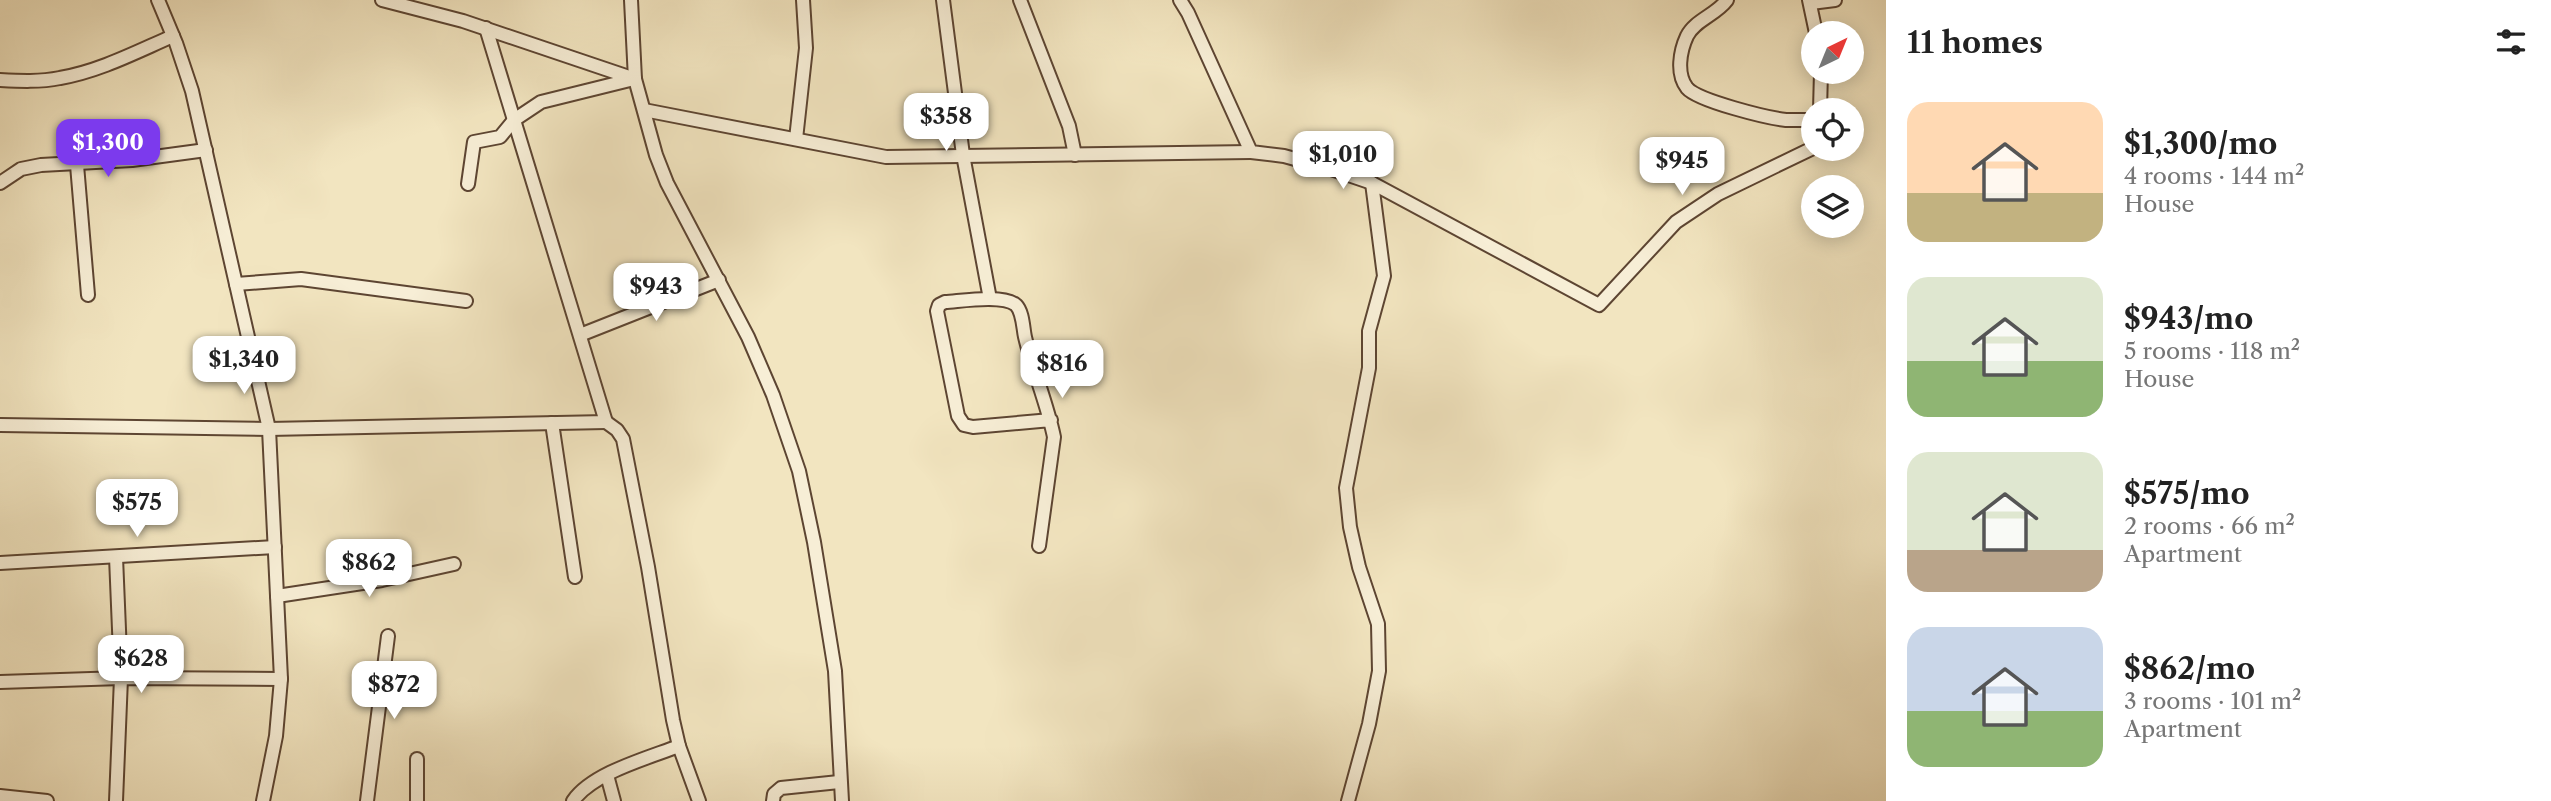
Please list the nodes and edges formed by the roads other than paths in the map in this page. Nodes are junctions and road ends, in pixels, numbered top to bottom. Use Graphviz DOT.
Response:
graph roads {
  1 [pos="158,0"];
  2 [pos="382,0"];
  3 [pos="631,0"];
  4 [pos="803,0"];
  5 [pos="943,0"];
  6 [pos="1020,0"];
  7 [pos="1180,0"];
  8 [pos="1727,0"];
  9 [pos="1835,0"];
  10 [pos="400,2"];
  11 [pos="1810,2"];
  12 [pos="1814,21"];
  13 [pos="486,28"];
  14 [pos="173,36"];
  15 [pos="635,79"];
  16 [pos="0,80"];
  17 [pos="644,110"];
  18 [pos="514,120"];
  19 [pos="1801,120"];
  20 [pos="796,139"];
  21 [pos="206,150"];
  22 [pos="1251,152"];
  23 [pos="1801,154"];
  24 [pos="963,155"];
  25 [pos="1075,155"];
  26 [pos="77,165"];
  27 [pos="0,183"];
  28 [pos="1372,183"];
  29 [pos="468,184"];
  30 [pos="719,280"];
  31 [pos="236,284"];
  32 [pos="88,295"];
  33 [pos="990,299"];
  34 [pos="466,301"];
  35 [pos="580,335"];
  36 [pos="1051,420"];
  37 [pos="606,422"];
  38 [pos="552,423"];
  39 [pos="0,425"];
  40 [pos="269,429"];
  41 [pos="1039,546"];
  42 [pos="275,547"];
  43 [pos="116,557"];
  44 [pos="0,563"];
  45 [pos="454,564"];
  46 [pos="575,578"];
  47 [pos="277,596"];
  48 [pos="388,636"];
  49 [pos="121,678"];
  50 [pos="281,678"];
  51 [pos="0,682"];
  52 [pos="679,746"];
  53 [pos="417,759"];
  54 [pos="607,775"];
  55 [pos="839,782"];
  56 [pos="0,796"];
  57 [pos="47,801"];
  58 [pos="116,801"];
  59 [pos="263,801"];
  60 [pos="367,801"];
  61 [pos="416,801"];
  62 [pos="573,801"];
  63 [pos="614,801"];
  64 [pos="699,801"];
  65 [pos="773,801"];
  66 [pos="842,801"];
  67 [pos="1349,801"];
  1 -- 14 [label="street"];
  2 -- 10 [label="street"];
  3 -- 15 [label="street"];
  4 -- 20 [label="street"];
  5 -- 24 [label="street"];
  6 -- 25 [label="street"];
  7 -- 22 [label="street"];
  8 -- 19 [label="street"];
  9 -- 11 [label="street"];
  10 -- 13 [label="street"];
  11 -- 12 [label="street"];
  13 -- 15 [label="street"];
  13 -- 18 [label="street"];
  14 -- 16 [label="street"];
  14 -- 21 [label="street"];
  15 -- 17 [label="street"];
  15 -- 18 [label="street"];
  17 -- 20 [label="street"];
  17 -- 30 [label="street"];
  18 -- 29 [label="street"];
  18 -- 35 [label="street"];
  20 -- 24 [label="street"];
  21 -- 26 [label="street"];
  21 -- 31 [label="street"];
  22 -- 25 [label="street"];
  22 -- 28 [label="street"];
  23 -- 28 [label="street"];
  24 -- 25 [label="street"];
  24 -- 33 [label="street"];
  26 -- 27 [label="street"];
  26 -- 32 [label="street"];
  28 -- 67 [label="street"];
  30 -- 35 [label="street"];
  30 -- 55 [label="street"];
  31 -- 34 [label="street"];
  31 -- 40 [label="street"];
  33 -- 36 [label="street"];
  33 -- 36 [label="street"];
  35 -- 37 [label="street"];
  36 -- 41 [label="street"];
  37 -- 38 [label="street"];
  37 -- 52 [label="street"];
  38 -- 40 [label="street"];
  38 -- 46 [label="street"];
  39 -- 40 [label="street"];
  40 -- 42 [label="street"];
  42 -- 43 [label="street"];
  42 -- 47 [label="street"];
  43 -- 44 [label="street"];
  43 -- 49 [label="street"];
  45 -- 47 [label="street"];
  47 -- 50 [label="street"];
  48 -- 60 [label="street"];
  49 -- 50 [label="street"];
  49 -- 51 [label="street"];
  49 -- 58 [label="street"];
  50 -- 59 [label="street"];
  52 -- 54 [label="street"];
  52 -- 64 [label="street"];
  53 -- 61 [label="street"];
  54 -- 62 [label="street"];
  54 -- 63 [label="street"];
  55 -- 65 [label="street"];
  55 -- 66 [label="street"];
  56 -- 57 [label="street"];
}
